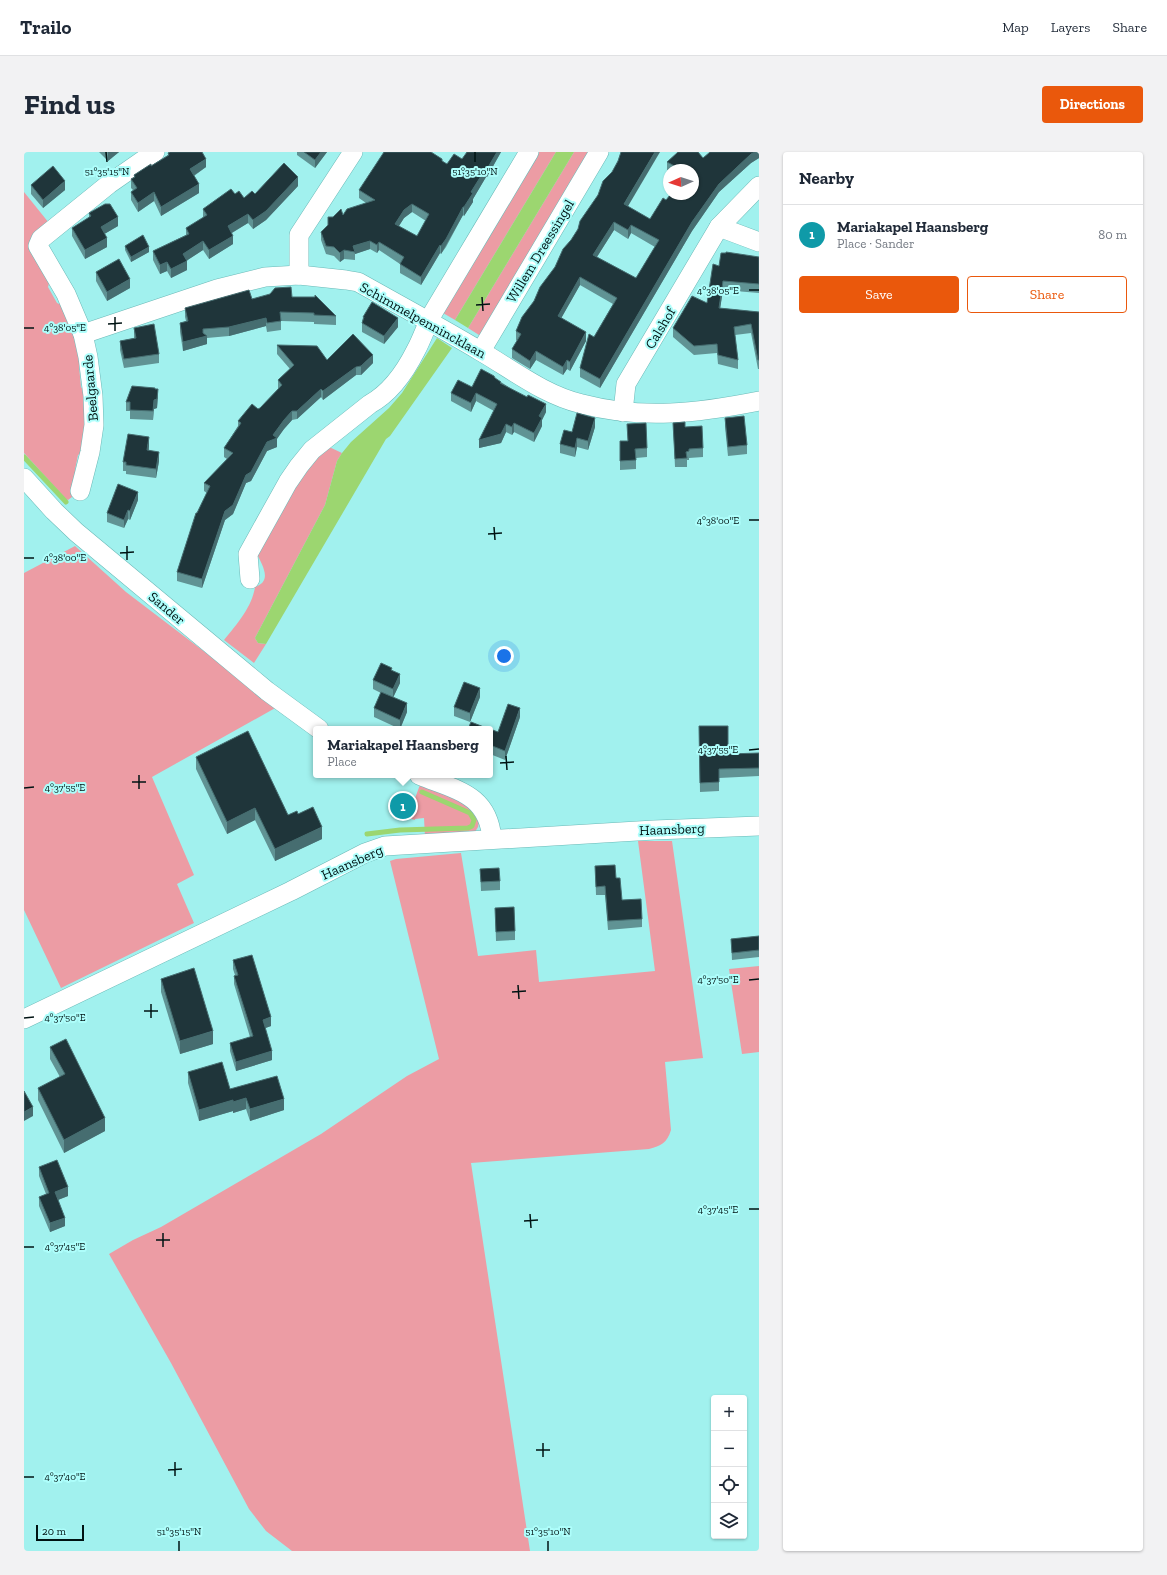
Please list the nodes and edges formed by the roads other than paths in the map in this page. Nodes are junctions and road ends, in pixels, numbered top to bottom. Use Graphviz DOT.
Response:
graph roads {
  1 [pos="155,152"];
  2 [pos="353,152"];
  3 [pos="529,152"];
  4 [pos="599,152"];
  5 [pos="759,186"];
  6 [pos="719,227"];
  7 [pos="759,242"];
  8 [pos="300,276"];
  9 [pos="429,320"];
  10 [pos="83,334"];
  11 [pos="480,351"];
  12 [pos="759,401"];
  13 [pos="623,412"];
  14 [pos="24,478"];
  15 [pos="80,491"];
  16 [pos="250,579"];
  17 [pos="315,726"];
  18 [pos="427,778"];
  19 [pos="759,826"];
  20 [pos="492,839"];
  21 [pos="24,1019"];
  1 -- 10 [label="street, Beelgaarde"];
  2 -- 8 [label="street"];
  3 -- 9 [label="street"];
  4 -- 11 [label="street, Willem Dreessingel"];
  5 -- 6 [label="street, Calshof"];
  6 -- 7 [label="street"];
  6 -- 13 [label="street, Calshof"];
  8 -- 9 [label="street, Schimmelpennincklaan"];
  8 -- 10 [label="street, Schimmelpennincklaan"];
  9 -- 11 [label="street, Schimmelpennincklaan"];
  9 -- 16 [label="street"];
  10 -- 15 [label="street, Beelgaarde"];
  11 -- 13 [label="street, Schimmelpennincklaan"];
  12 -- 13 [label="street, Schimmelpennincklaan"];
  14 -- 17 [label="street, Sander"];
  18 -- 20 [label="street"];
  19 -- 20 [label="street, Haansberg"];
  20 -- 21 [label="street, Haansberg"];
}
